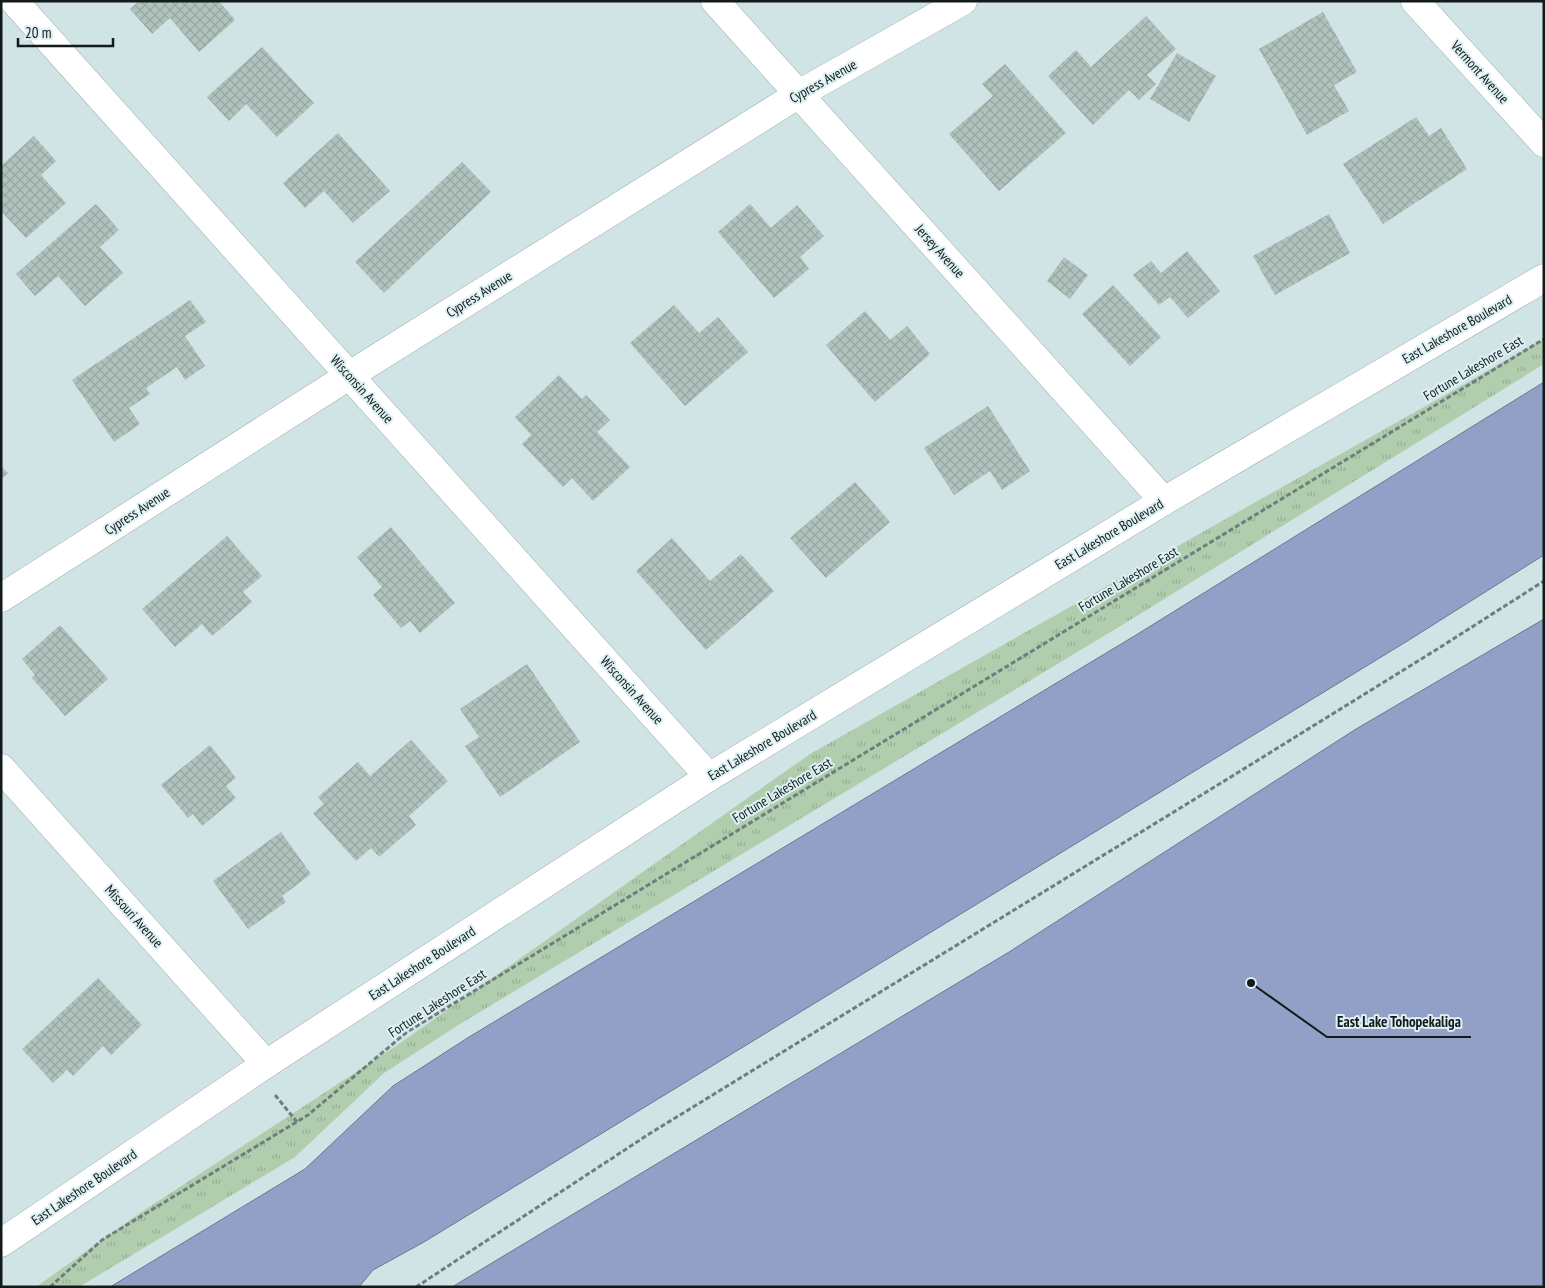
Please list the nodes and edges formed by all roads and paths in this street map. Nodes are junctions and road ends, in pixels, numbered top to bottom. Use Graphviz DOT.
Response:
graph roads {
  1 [pos="14,1"];
  2 [pos="716,1"];
  3 [pos="963,1"];
  4 [pos="1415,1"];
  5 [pos="799,94"];
  6 [pos="1544,143"];
  7 [pos="1544,278"];
  8 [pos="1544,339"];
  9 [pos="350,375"];
  10 [pos="1164,501"];
  11 [pos="1544,581"];
  12 [pos="1,598"];
  13 [pos="1,768"];
  14 [pos="709,777"];
  15 [pos="266,1064"];
  16 [pos="1,1243"];
  17 [pos="50,1287"];
  18 [pos="416,1287"];
  1 -- 9 [label="street, Wisconsin Avenue"];
  2 -- 5 [label="street, Jersey Avenue"];
  3 -- 5 [label="street, Cypress Avenue"];
  4 -- 6 [label="street, Vermont Avenue"];
  5 -- 9 [label="street, Cypress Avenue"];
  5 -- 10 [label="street, Jersey Avenue"];
  7 -- 10 [label="street, East Lakeshore Boulevard"];
  8 -- 17 [label="path, Fortune Lakeshore East"];
  9 -- 12 [label="street, Cypress Avenue"];
  9 -- 14 [label="street, Wisconsin Avenue"];
  10 -- 14 [label="street, East Lakeshore Boulevard"];
  11 -- 18 [label="path"];
  13 -- 15 [label="street, Missouri Avenue"];
  14 -- 15 [label="street, East Lakeshore Boulevard"];
  15 -- 16 [label="street, East Lakeshore Boulevard"];
}
